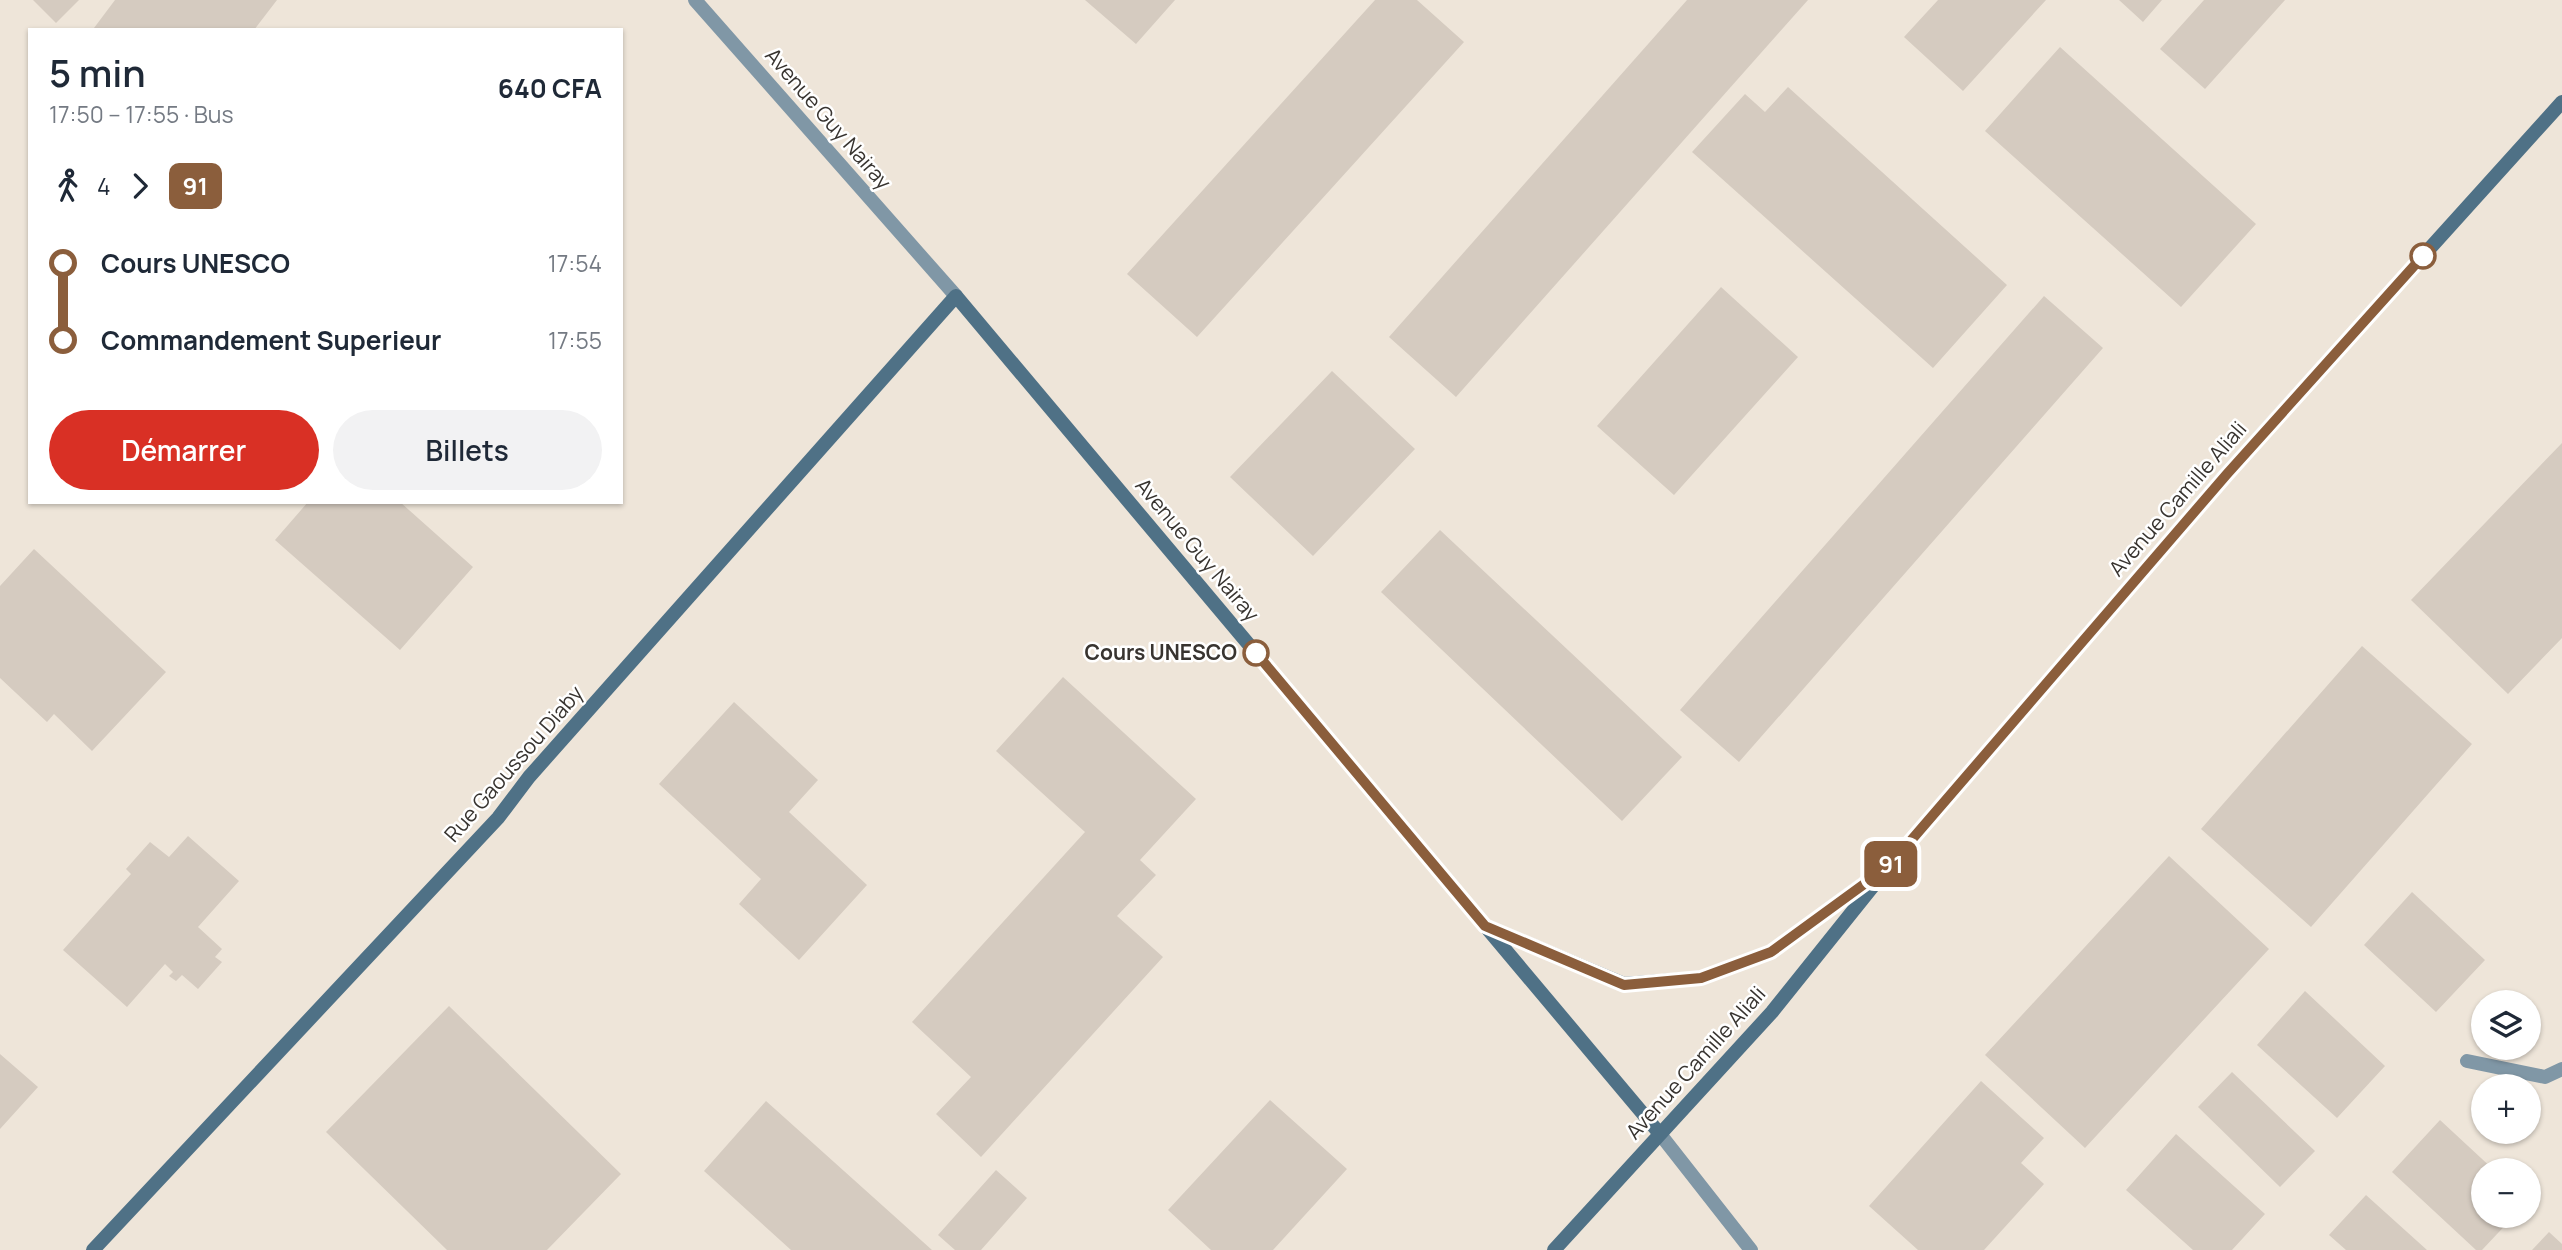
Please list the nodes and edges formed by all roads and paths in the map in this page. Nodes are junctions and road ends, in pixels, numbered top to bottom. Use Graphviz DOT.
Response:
graph roads {
  1 [pos="695,0"];
  2 [pos="2562,102"];
  3 [pos="956,296"];
  4 [pos="1889,866"];
  5 [pos="1485,926"];
  6 [pos="2468,1061"];
  7 [pos="2562,1069"];
  8 [pos="1660,1134"];
  9 [pos="93,1250"];
  10 [pos="1553,1250"];
  11 [pos="1751,1250"];
  1 -- 3 [label="street, Avenue Guy Nairay"];
  2 -- 4 [label="main road, Avenue Camille Aliali"];
  3 -- 5 [label="main road, Avenue Guy Nairay"];
  3 -- 9 [label="main road, Rue Gaoussou Diaby"];
  4 -- 5 [label="main road, Avenue Camille Aliali"];
  4 -- 8 [label="main road, Avenue Camille Aliali"];
  5 -- 8 [label="main road, Avenue Guy Nairay"];
  6 -- 7 [label="street"];
  8 -- 10 [label="main road, Avenue Camille Aliali"];
  8 -- 11 [label="street"];
}
